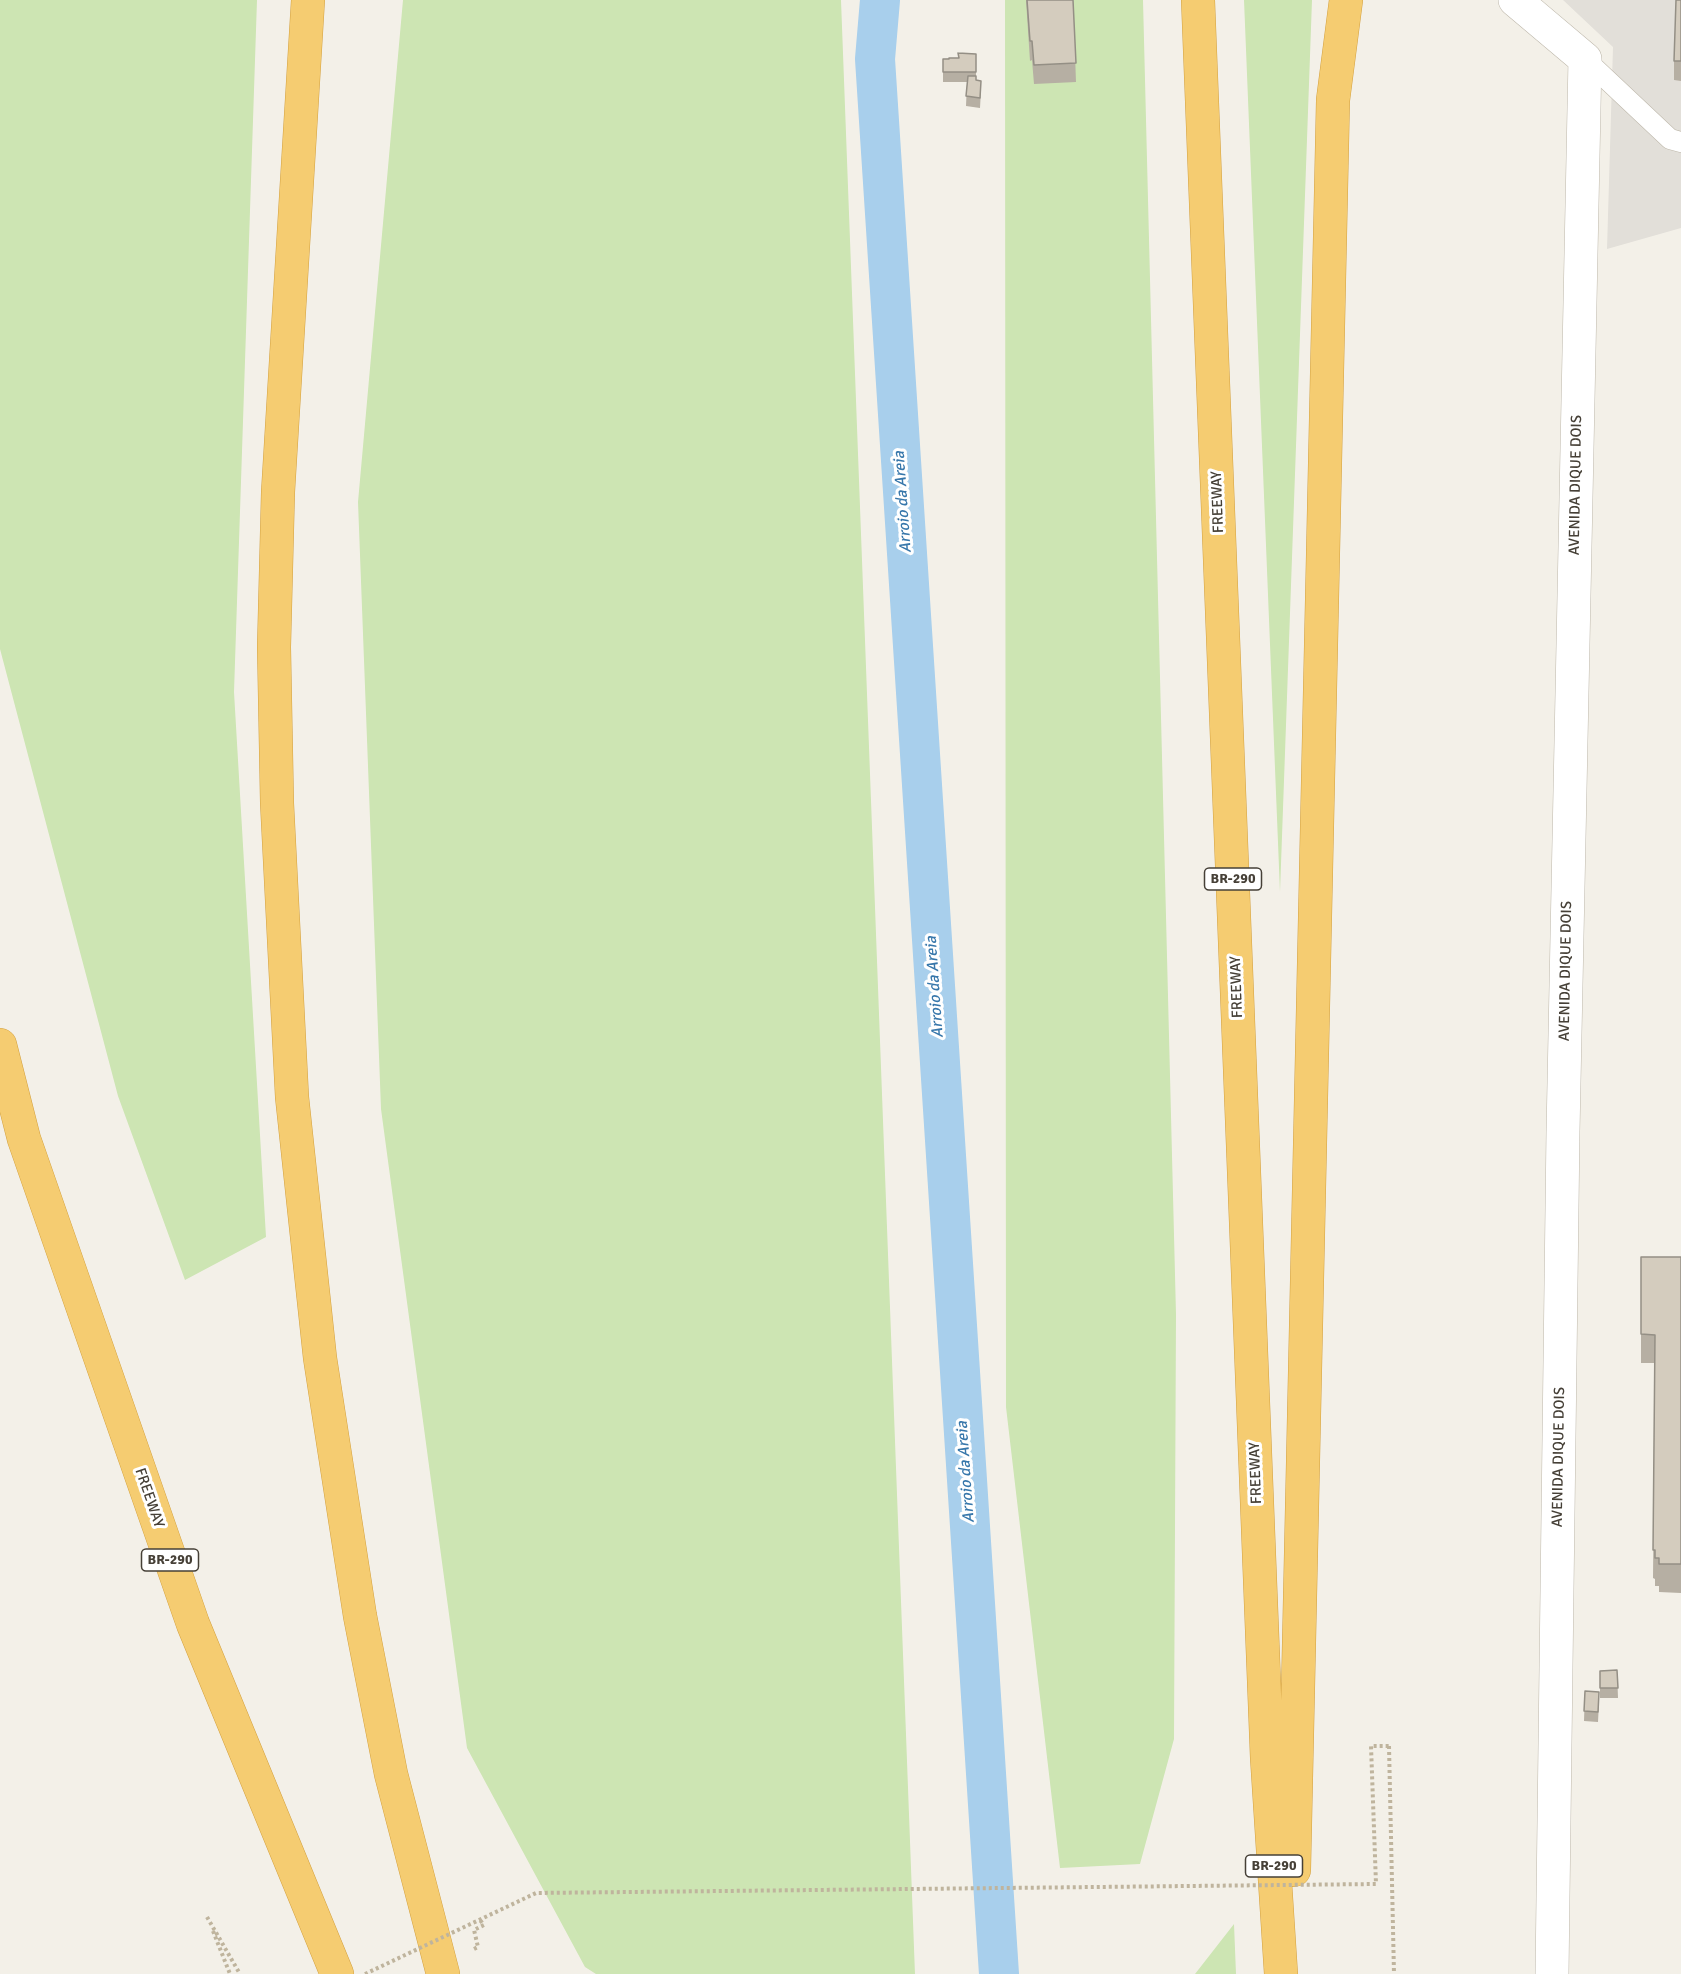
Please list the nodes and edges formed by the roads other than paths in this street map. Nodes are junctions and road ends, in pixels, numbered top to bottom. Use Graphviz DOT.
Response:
graph roads {
  1 [pos="308,0"];
  2 [pos="1198,0"];
  3 [pos="1346,0"];
  4 [pos="1515,0"];
  5 [pos="1585,59"];
  6 [pos="1681,142"];
  7 [pos="0,1046"];
  8 [pos="0,1098"];
  9 [pos="24,1139"];
  10 [pos="337,1974"];
  11 [pos="443,1974"];
  12 [pos="1281,1974"];
  13 [pos="1291,1974"];
  14 [pos="1552,1974"];
  1 -- 11 [label="highway"];
  2 -- 12 [label="highway, FREEWAY / BR-290"];
  3 -- 13 [label="highway"];
  4 -- 5 [label="street"];
  5 -- 6 [label="lane"];
  5 -- 14 [label="street, AVENIDA DIQUE DOIS"];
  7 -- 9 [label="highway, FREEWAY / BR-290"];
  8 -- 9 [label="highway"];
  9 -- 10 [label="highway, FREEWAY / BR-290"];
}
